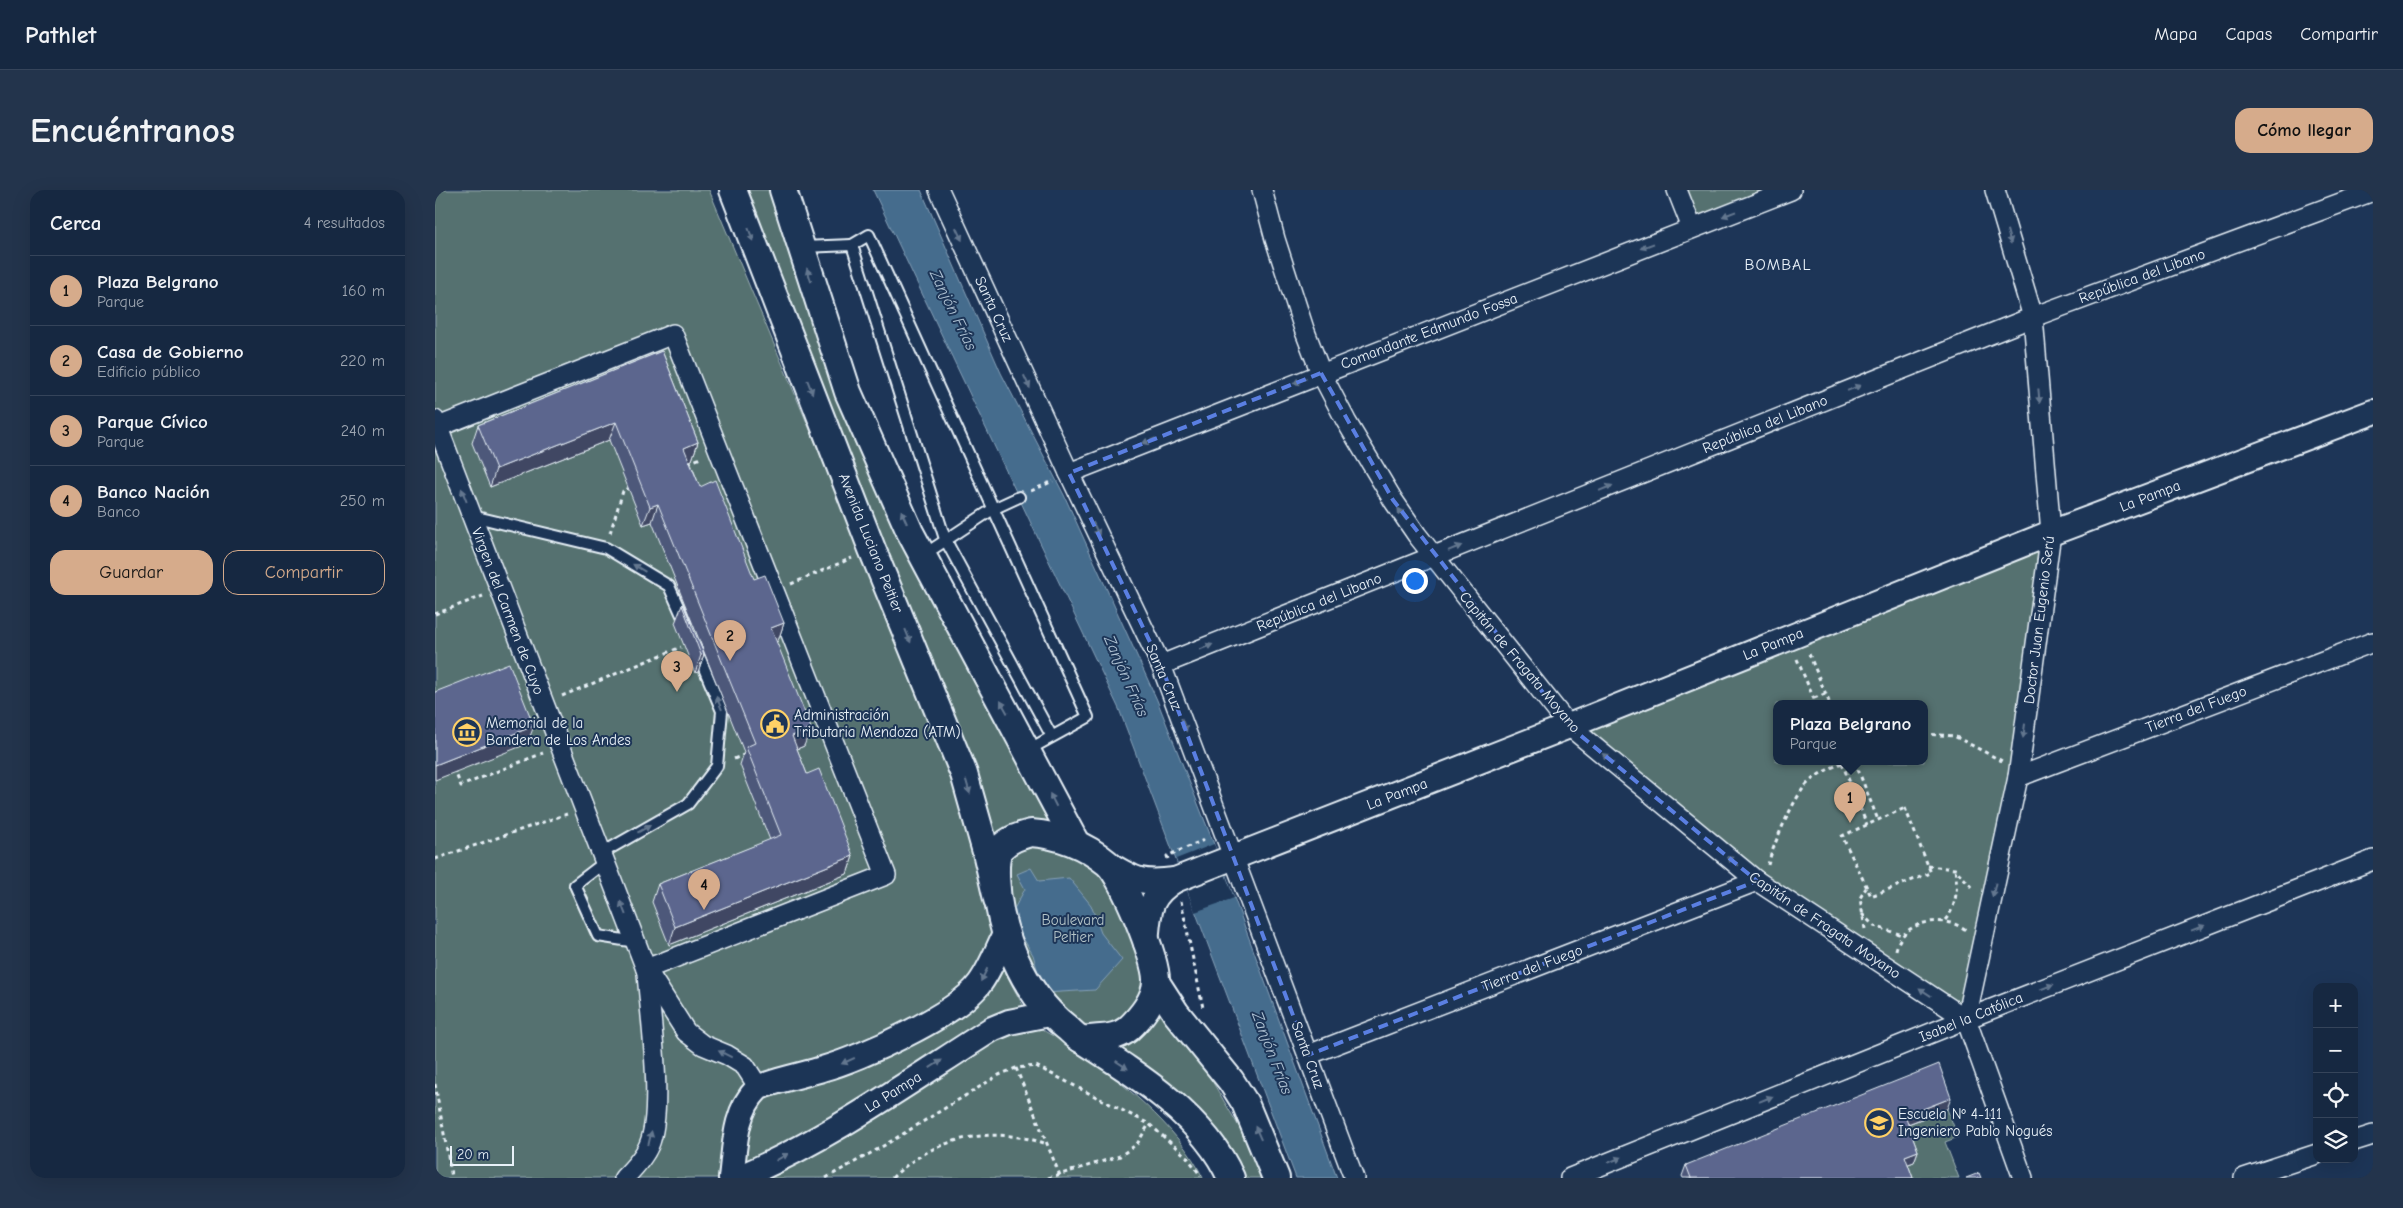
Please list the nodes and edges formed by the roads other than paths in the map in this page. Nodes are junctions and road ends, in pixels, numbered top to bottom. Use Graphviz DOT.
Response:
graph roads {
  1 [pos="733,190"];
  2 [pos="783,190"];
  3 [pos="1677,190"];
  4 [pos="1791,190"];
  5 [pos="1995,190"];
  6 [pos="943,191"];
  7 [pos="1265,191"];
  8 [pos="2373,191"];
  9 [pos="1692,228"];
  10 [pos="852,246"];
  11 [pos="800,247"];
  12 [pos="2033,317"];
  13 [pos="1321,373"];
  14 [pos="2373,412"];
  15 [pos="436,424"];
  16 [pos="1063,476"];
  17 [pos="1019,497"];
  18 [pos="993,509"];
  19 [pos="472,516"];
  20 [pos="2051,533"];
  21 [pos="945,539"];
  22 [pos="922,557"];
  23 [pos="1433,557"];
  24 [pos="2373,642"];
  25 [pos="1161,665"];
  26 [pos="1569,726"];
  27 [pos="1051,735"];
  28 [pos="1028,750"];
  29 [pos="2014,771"];
  30 [pos="1076,843"];
  31 [pos="603,857"];
  32 [pos="1227,859"];
  33 [pos="2373,860"];
  34 [pos="1108,864"];
  35 [pos="1762,877"];
  36 [pos="1178,878"];
  37 [pos="997,899"];
  38 [pos="1006,932"];
  39 [pos="636,942"];
  40 [pos="1146,943"];
  41 [pos="647,969"];
  42 [pos="1157,982"];
  43 [pos="1049,1014"];
  44 [pos="1966,1019"];
  45 [pos="1081,1039"];
  46 [pos="1307,1055"];
  47 [pos="759,1088"];
  48 [pos="2373,1135"];
  49 [pos="2358,1140"];
  50 [pos="2313,1155"];
  51 [pos="624,1178"];
  52 [pos="731,1178"];
  53 [pos="738,1178"];
  54 [pos="1231,1178"];
  55 [pos="1276,1178"];
  56 [pos="1354,1178"];
  57 [pos="1570,1178"];
  58 [pos="2023,1178"];
  59 [pos="2244,1178"];
  1 -- 37 [label="main road, Avenida Luciano Peltier, one-way"];
  2 -- 11 [label="main road"];
  3 -- 9 [label="street"];
  4 -- 9 [label="street, Comandante Edmundo Fossa, one-way"];
  5 -- 12 [label="street, Doctor Juan Eugenio Serú, one-way"];
  6 -- 16 [label="street, Santa Cruz, one-way"];
  7 -- 13 [label="street, Capitán de Fragata Moyano"];
  8 -- 12 [label="street, República del Libano"];
  9 -- 13 [label="street, Comandante Edmundo Fossa, one-way"];
  10 -- 11 [label="lane"];
  10 -- 18 [label="lane"];
  10 -- 21 [label="lane"];
  22 -- 11 [label="main road, one-way"];
  12 -- 20 [label="street, Doctor Juan Eugenio Serú, one-way"];
  23 -- 12 [label="street, República del Libano, one-way"];
  13 -- 16 [label="street, Comandante Edmundo Fossa, one-way"];
  23 -- 13 [label="street, Capitán de Fragata Moyano, one-way"];
  14 -- 20 [label="street, La Pampa"];
  19 -- 15 [label="street, Virgen del Carmen de Cuyo, one-way"];
  15 -- 41 [label="street"];
  16 -- 25 [label="street, Santa Cruz, one-way"];
  17 -- 18 [label="lane"];
  18 -- 21 [label="lane"];
  18 -- 27 [label="lane"];
  19 -- 31 [label="street, Virgen del Carmen de Cuyo"];
  31 -- 19 [label="lane, one-way"];
  20 -- 26 [label="street, La Pampa"];
  20 -- 29 [label="street, Doctor Juan Eugenio Serú, one-way"];
  21 -- 22 [label="lane"];
  21 -- 27 [label="lane"];
  28 -- 22 [label="main road, one-way"];
  25 -- 23 [label="street, República del Libano, one-way"];
  23 -- 26 [label="street, Capitán de Fragata Moyano"];
  24 -- 29 [label="street, Tierra del Fuego"];
  25 -- 32 [label="street, Santa Cruz, one-way"];
  26 -- 32 [label="street, La Pampa"];
  35 -- 26 [label="street, Capitán de Fragata Moyano, one-way"];
  27 -- 28 [label="lane"];
  30 -- 28 [label="main road, one-way"];
  29 -- 44 [label="street, Doctor Juan Eugenio Serú, one-way"];
  30 -- 34 [label="main road"];
  30 -- 37 [label="main road"];
  39 -- 31 [label="street, Virgen del Carmen de Cuyo, one-way"];
  31 -- 39 [label="lane"];
  32 -- 36 [label="street, La Pampa"];
  32 -- 46 [label="street, Santa Cruz"];
  44 -- 33 [label="street, Isabel la Católica, one-way"];
  34 -- 36 [label="street, La Pampa"];
  34 -- 40 [label="main road"];
  44 -- 35 [label="street, Capitán de Fragata Moyano, one-way"];
  35 -- 46 [label="street, Tierra del Fuego"];
  36 -- 40 [label="street, La Pampa"];
  37 -- 38 [label="main road"];
  38 -- 43 [label="main road"];
  38 -- 47 [label="street, one-way"];
  39 -- 41 [label="street, Virgen del Carmen de Cuyo"];
  40 -- 42 [label="main road"];
  47 -- 41 [label="street, Virgen del Carmen de Cuyo, one-way"];
  51 -- 41 [label="street, Virgen del Carmen de Cuyo, one-way"];
  42 -- 45 [label="main road"];
  55 -- 42 [label="main road, one-way"];
  43 -- 45 [label="main road"];
  53 -- 43 [label="street, La Pampa, one-way"];
  57 -- 44 [label="street, Isabel la Católica, one-way"];
  44 -- 58 [label="street"];
  45 -- 54 [label="main road, one-way"];
  46 -- 56 [label="street, Santa Cruz"];
  47 -- 52 [label="street"];
  48 -- 49 [label="street"];
  50 -- 59 [label="street"];
}
